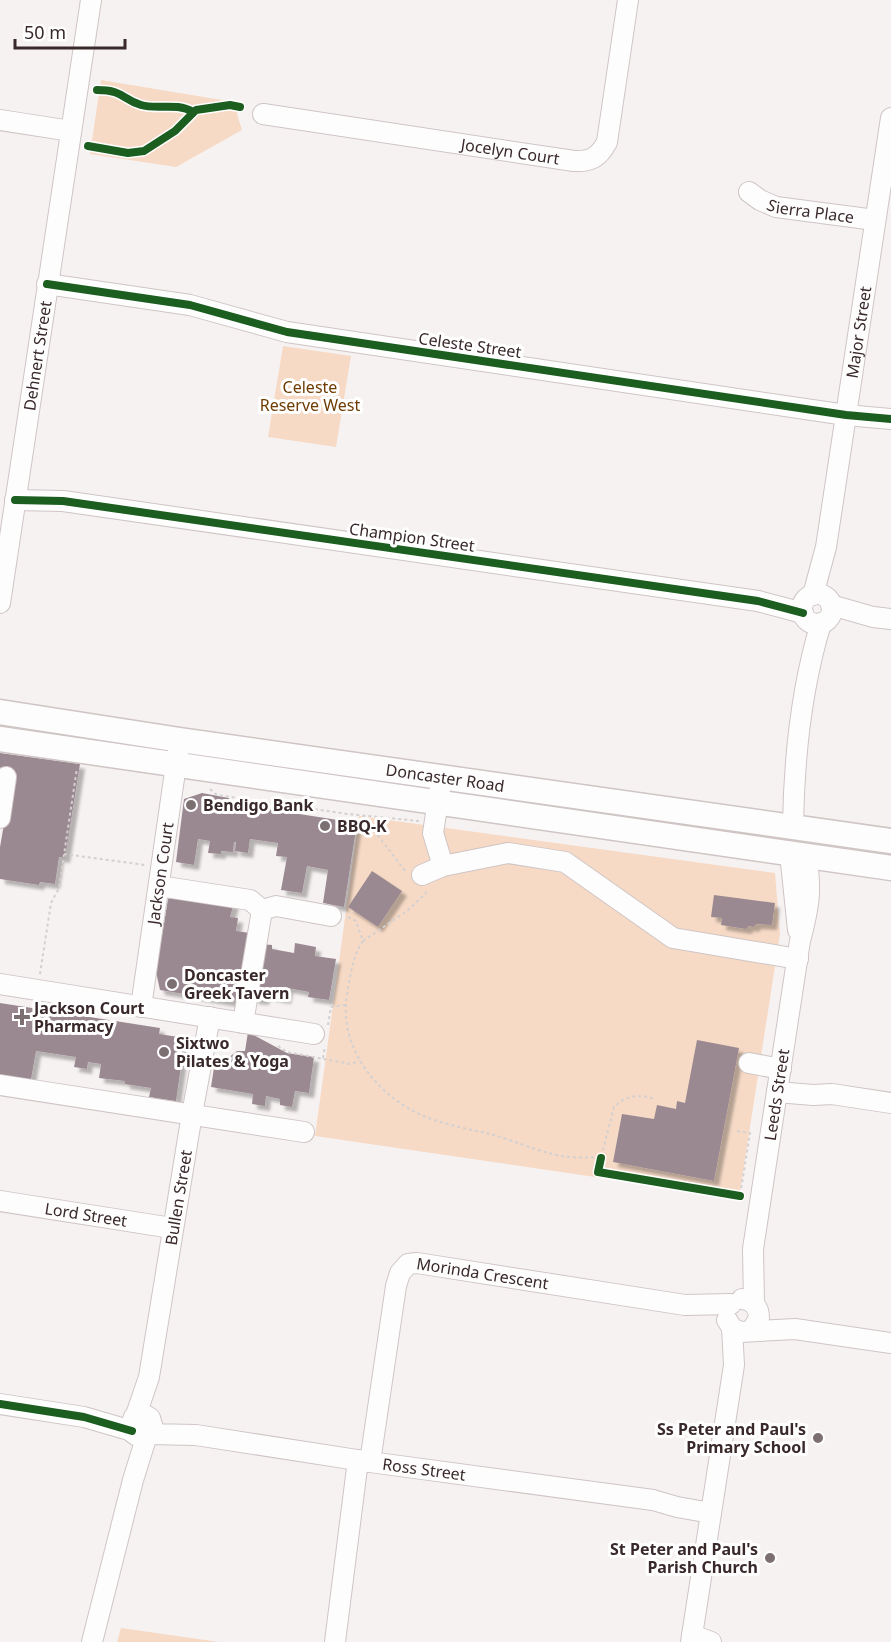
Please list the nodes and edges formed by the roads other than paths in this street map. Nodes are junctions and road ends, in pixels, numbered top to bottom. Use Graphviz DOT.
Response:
graph roads {
  1 [pos="91,0"];
  2 [pos="628,0"];
  3 [pos="263,114"];
  4 [pos="891,118"];
  5 [pos="0,120"];
  6 [pos="71,131"];
  7 [pos="748,192"];
  8 [pos="875,220"];
  9 [pos="47,284"];
  10 [pos="846,415"];
  11 [pos="891,419"];
  12 [pos="16,495"];
  13 [pos="3,570"];
  14 [pos="0,603"];
  15 [pos="817,609"];
  16 [pos="882,618"];
  17 [pos="0,712"];
  18 [pos="0,739"];
  19 [pos="180,740"];
  20 [pos="177,765"];
  21 [pos="441,776"];
  22 [pos="6,777"];
  23 [pos="436,813"];
  24 [pos="0,818"];
  25 [pos="793,826"];
  26 [pos="891,842"];
  27 [pos="798,854"];
  28 [pos="443,866"];
  29 [pos="891,868"];
  30 [pos="160,876"];
  31 [pos="417,879"];
  32 [pos="262,909"];
  33 [pos="331,916"];
  34 [pos="799,950"];
  35 [pos="0,984"];
  36 [pos="141,1007"];
  37 [pos="210,1017"];
  38 [pos="243,1023"];
  39 [pos="314,1034"];
  40 [pos="749,1063"];
  41 [pos="779,1080"];
  42 [pos="0,1085"];
  43 [pos="891,1103"];
  44 [pos="192,1114"];
  45 [pos="304,1132"];
  46 [pos="0,1202"];
  47 [pos="172,1228"];
  48 [pos="742,1317"];
  49 [pos="891,1343"];
  50 [pos="0,1404"];
  51 [pos="142,1425"];
  52 [pos="364,1461"];
  53 [pos="712,1509"];
  54 [pos="692,1638"];
  55 [pos="92,1642"];
  56 [pos="335,1642"];
  57 [pos="711,1642"];
  1 -- 6 [label="street, Dehnert Street"];
  2 -- 3 [label="street, Jocelyn Court"];
  4 -- 8 [label="street, Major Street"];
  5 -- 6 [label="street"];
  6 -- 9 [label="street, Dehnert Street"];
  7 -- 8 [label="street, Sierra Place"];
  8 -- 10 [label="street, Major Street"];
  9 -- 10 [label="street, Celeste Street"];
  9 -- 12 [label="street, Dehnert Street"];
  10 -- 11 [label="street, Celeste Street"];
  10 -- 15 [label="street, Major Street"];
  12 -- 13 [label="street, Dehnert Street"];
  12 -- 15 [label="street, Champion Street"];
  13 -- 14 [label="street, Dehnert Street"];
  15 -- 16 [label="street, Champion Street"];
  15 -- 25 [label="street, Major Street"];
  17 -- 19 [label="main road, Doncaster Road"];
  18 -- 20 [label="main road, Doncaster Road"];
  19 -- 20 [label="street, Jackson Court"];
  19 -- 21 [label="main road, Doncaster Road"];
  20 -- 23 [label="main road, Doncaster Road"];
  20 -- 30 [label="street, Jackson Court"];
  21 -- 23 [label="street"];
  21 -- 25 [label="main road, Doncaster Road"];
  22 -- 24 [label="street"];
  23 -- 27 [label="main road, Doncaster Road"];
  23 -- 28 [label="street"];
  25 -- 26 [label="main road, Doncaster Road"];
  25 -- 27 [label="main road"];
  27 -- 29 [label="main road, Doncaster Road"];
  27 -- 34 [label="street, Leeds Street"];
  28 -- 31 [label="street"];
  28 -- 34 [label="street"];
  30 -- 32 [label="street"];
  30 -- 36 [label="street, Jackson Court"];
  32 -- 33 [label="street"];
  32 -- 38 [label="street"];
  34 -- 41 [label="street, Leeds Street"];
  35 -- 36 [label="street"];
  36 -- 37 [label="street"];
  37 -- 38 [label="street"];
  37 -- 44 [label="street, Bullen Street"];
  38 -- 39 [label="street"];
  40 -- 41 [label="street"];
  41 -- 43 [label="street"];
  41 -- 48 [label="street, Leeds Street"];
  42 -- 44 [label="street"];
  44 -- 45 [label="street"];
  44 -- 47 [label="street, Bullen Street"];
  46 -- 47 [label="street, Lord Street"];
  47 -- 51 [label="street, Bullen Street"];
  48 -- 49 [label="street, Morinda Crescent"];
  48 -- 52 [label="street, Morinda Crescent"];
  48 -- 53 [label="street, Leeds Street"];
  50 -- 51 [label="street, Ross Street"];
  51 -- 52 [label="street, Ross Street"];
  51 -- 55 [label="street, Bullen Street"];
  52 -- 53 [label="street, Ross Street"];
  52 -- 56 [label="street, Morinda Crescent"];
  53 -- 54 [label="street, Leeds Street"];
  54 -- 57 [label="street"];
}
